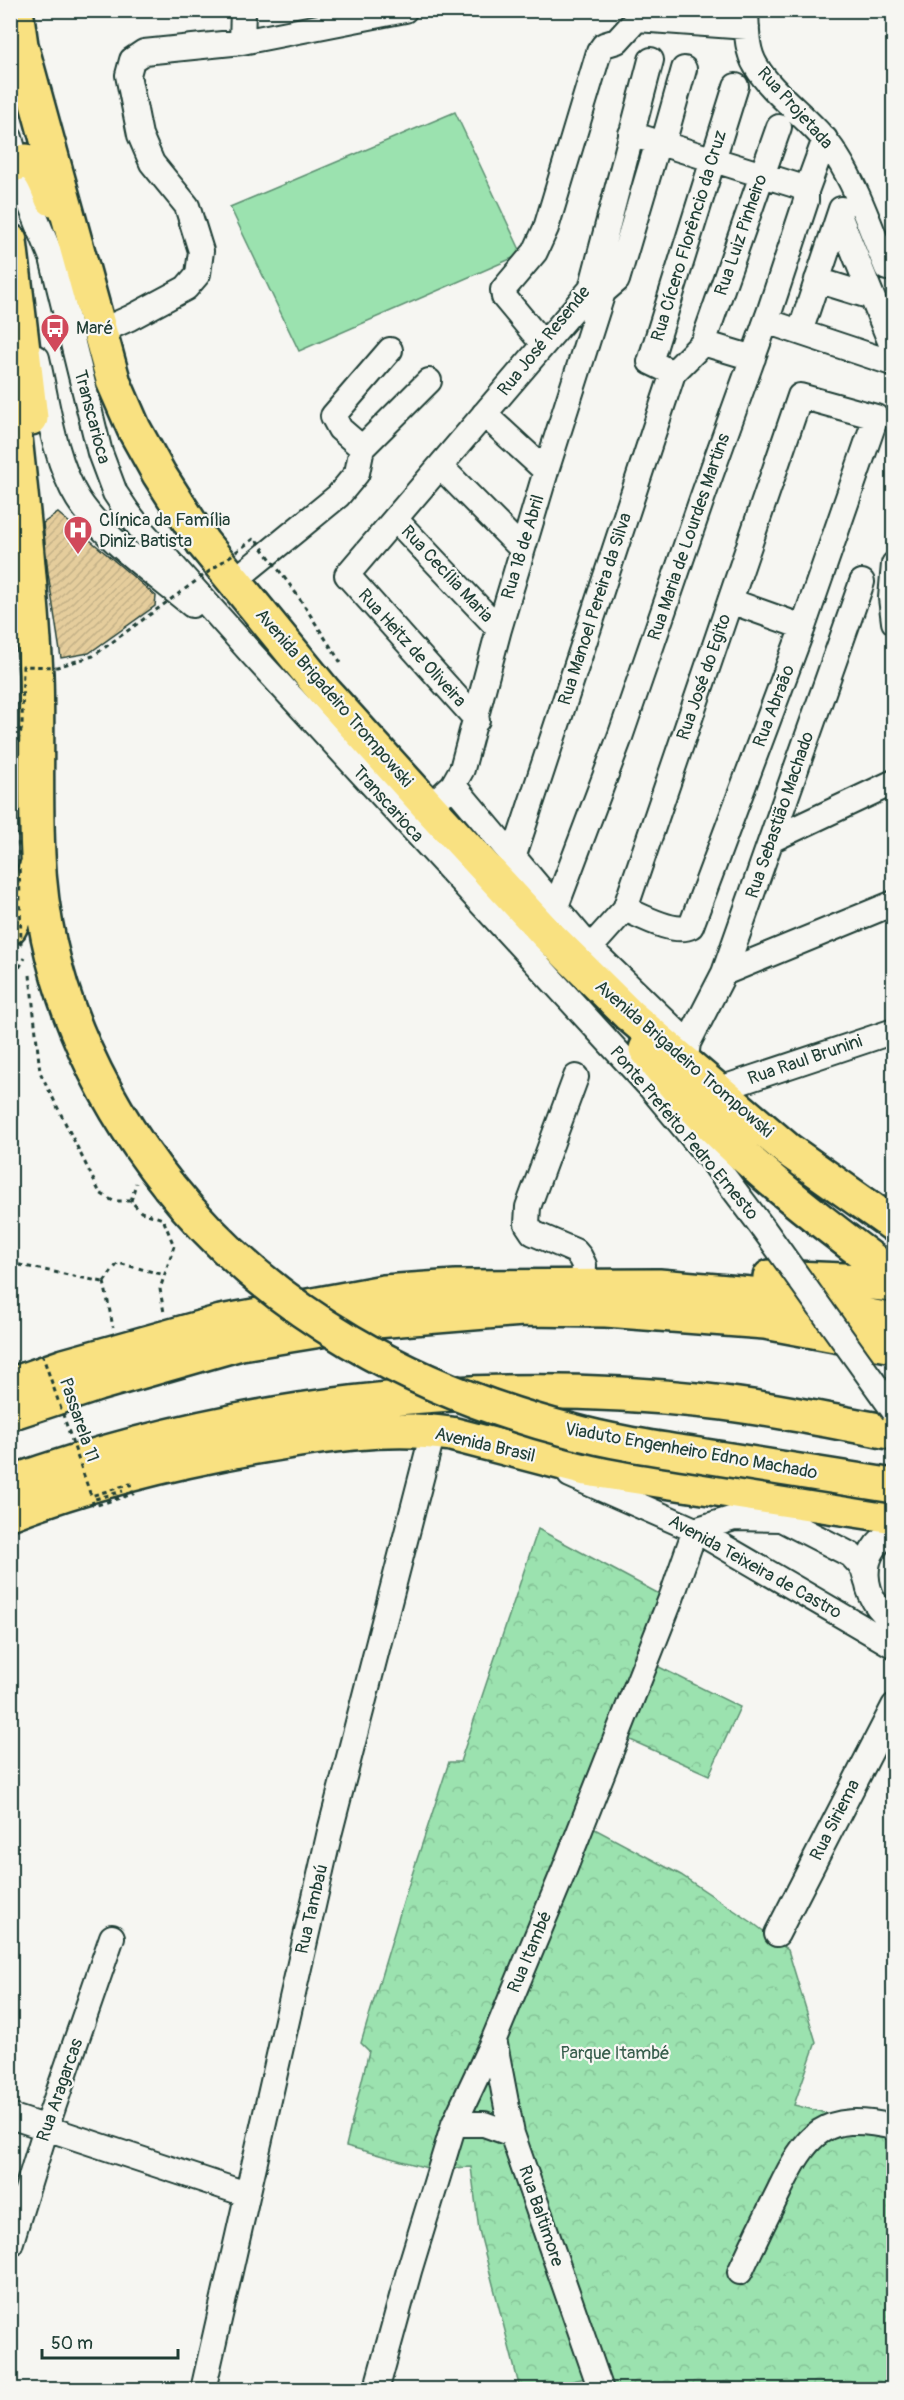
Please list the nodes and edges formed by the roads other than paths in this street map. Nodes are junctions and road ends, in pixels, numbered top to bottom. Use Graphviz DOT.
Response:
graph roads {
  1 [pos="16,10"];
  2 [pos="243,10"];
  3 [pos="405,10"];
  4 [pos="746,19"];
  5 [pos="242,42"];
  6 [pos="651,60"];
  7 [pos="684,69"];
  8 [pos="736,86"];
  9 [pos="779,127"];
  10 [pos="631,134"];
  11 [pos="825,139"];
  12 [pos="661,143"];
  13 [pos="12,158"];
  14 [pos="713,159"];
  15 [pos="762,174"];
  16 [pos="806,191"];
  17 [pos="10,241"];
  18 [pos="80,258"];
  19 [pos="887,268"];
  20 [pos="817,279"];
  21 [pos="597,290"];
  22 [pos="872,297"];
  23 [pos="766,321"];
  24 [pos="99,332"];
  25 [pos="800,332"];
  26 [pos="703,343"];
  27 [pos="543,344"];
  28 [pos="390,351"];
  29 [pos="893,356"];
  30 [pos="753,358"];
  31 [pos="673,374"];
  32 [pos="429,381"];
  33 [pos="10,390"];
  34 [pos="800,396"];
  35 [pos="484,414"];
  36 [pos="362,448"];
  37 [pos="440,466"];
  38 [pos="546,471"];
  39 [pos="19,474"];
  40 [pos="17,510"];
  41 [pos="395,519"];
  42 [pos="522,549"];
  43 [pos="894,564"];
  44 [pos="347,575"];
  45 [pos="234,581"];
  46 [pos="862,582"];
  47 [pos="730,601"];
  48 [pos="894,622"];
  49 [pos="803,627"];
  50 [pos="499,629"];
  51 [pos="252,654"];
  52 [pos="477,720"];
  53 [pos="894,782"];
  54 [pos="453,785"];
  55 [pos="429,807"];
  56 [pos="771,840"];
  57 [pos="38,862"];
  58 [pos="507,872"];
  59 [pos="452,874"];
  60 [pos="894,903"];
  61 [pos="625,909"];
  62 [pos="550,920"];
  63 [pos="10,927"];
  64 [pos="590,948"];
  65 [pos="724,973"];
  66 [pos="629,1015"];
  67 [pos="894,1030"];
  68 [pos="686,1053"];
  69 [pos="576,1077"];
  70 [pos="717,1090"];
  71 [pos="894,1225"];
  72 [pos="894,1276"];
  73 [pos="583,1285"];
  74 [pos="894,1285"];
  75 [pos="659,1286"];
  76 [pos="894,1321"];
  77 [pos="894,1346"];
  78 [pos="10,1385"];
  79 [pos="894,1412"];
  80 [pos="10,1413"];
  81 [pos="433,1432"];
  82 [pos="894,1433"];
  83 [pos="514,1450"];
  84 [pos="10,1483"];
  85 [pos="894,1486"];
  86 [pos="10,1513"];
  87 [pos="894,1516"];
  88 [pos="773,1518"];
  89 [pos="695,1530"];
  90 [pos="894,1532"];
  91 [pos="750,1562"];
  92 [pos="867,1582"];
  93 [pos="894,1621"];
  94 [pos="894,1646"];
  95 [pos="894,1706"];
  96 [pos="777,1934"];
  97 [pos="112,1937"];
  98 [pos="494,2039"];
  99 [pos="10,2116"];
  100 [pos="454,2124"];
  101 [pos="894,2127"];
  102 [pos="46,2128"];
  103 [pos="512,2134"];
  104 [pos="246,2194"];
  105 [pos="10,2245"];
  106 [pos="740,2272"];
  107 [pos="379,2380"];
  108 [pos="203,2390"];
  109 [pos="601,2390"];
  1 -- 18 [label="highway, Avenida Brigadeiro Trompowski"];
  2 -- 5 [label="street"];
  3 -- 5 [label="street"];
  4 -- 11 [label="street, Rua Projetada"];
  4 -- 27 [label="street"];
  5 -- 24 [label="street"];
  6 -- 10 [label="street, Rua José Resende"];
  7 -- 12 [label="street"];
  8 -- 14 [label="street, Rua Cícero Florêncio da Cruz"];
  9 -- 15 [label="street, Rua Luiz Pinheiro"];
  10 -- 12 [label="street"];
  10 -- 21 [label="street, Rua José Resende"];
  11 -- 16 [label="street, Rua Maria de Lourdes Martins"];
  11 -- 19 [label="street, Rua Projetada"];
  12 -- 14 [label="street"];
  12 -- 21 [label="street"];
  13 -- 18 [label="highway"];
  13 -- 51 [label="street, Transcarioca"];
  13 -- 51 [label="street, Transcarioca"];
  14 -- 15 [label="street"];
  14 -- 31 [label="street, Rua Cícero Florêncio da Cruz"];
  15 -- 16 [label="street"];
  15 -- 26 [label="street, Rua Luiz Pinheiro"];
  16 -- 23 [label="street, Rua Maria de Lourdes Martins"];
  17 -- 39 [label="highway"];
  18 -- 24 [label="highway, Avenida Brigadeiro Trompowski"];
  20 -- 22 [label="street"];
  20 -- 22 [label="street"];
  20 -- 25 [label="street"];
  21 -- 27 [label="street, Rua José Resende"];
  21 -- 38 [label="street, Rua 18 de Abril"];
  22 -- 29 [label="street"];
  23 -- 25 [label="street"];
  23 -- 30 [label="street, Rua Maria de Lourdes Martins"];
  24 -- 45 [label="highway, Avenida Brigadeiro Trompowski"];
  25 -- 29 [label="street"];
  26 -- 30 [label="street"];
  26 -- 31 [label="street, Rua Manoel Pereira da Silva"];
  27 -- 35 [label="street, Rua José Resende"];
  28 -- 36 [label="street"];
  30 -- 62 [label="street, Rua Maria de Lourdes Martins"];
  31 -- 58 [label="street, Rua Manoel Pereira da Silva"];
  32 -- 36 [label="street"];
  33 -- 39 [label="highway"];
  34 -- 47 [label="street, Rua José do Egito"];
  34 -- 49 [label="street, Rua Abraão"];
  35 -- 37 [label="street, Rua José Resende"];
  35 -- 38 [label="street"];
  36 -- 45 [label="street"];
  37 -- 41 [label="street, Rua José Resende"];
  37 -- 42 [label="street"];
  38 -- 42 [label="street, Rua 18 de Abril"];
  39 -- 40 [label="highway"];
  40 -- 57 [label="highway"];
  41 -- 44 [label="street, Rua José Resende"];
  41 -- 50 [label="street, Rua Cecília Maria"];
  42 -- 50 [label="street, Rua 18 de Abril"];
  43 -- 48 [label="street"];
  44 -- 52 [label="street, Rua Heitz de Oliveira"];
  45 -- 55 [label="highway, Avenida Brigadeiro Trompowski"];
  46 -- 56 [label="street, Rua Sebastião Machado"];
  47 -- 49 [label="street"];
  47 -- 61 [label="street, Rua José do Egito"];
  49 -- 61 [label="street, Rua Abraão"];
  50 -- 52 [label="street, Rua 18 de Abril"];
  51 -- 59 [label="street, Transcarioca"];
  52 -- 54 [label="street, Rua 18 de Abril"];
  53 -- 56 [label="street"];
  54 -- 55 [label="street, Rua 18 de Abril"];
  54 -- 58 [label="street"];
  55 -- 58 [label="highway, Avenida Brigadeiro Trompowski"];
  56 -- 65 [label="street, Rua Sebastião Machado"];
  57 -- 63 [label="highway"];
  57 -- 85 [label="highway, Viaduto Engenheiro Edno Machado, bridge"];
  58 -- 62 [label="highway, Avenida Brigadeiro Trompowski"];
  59 -- 79 [label="street, Ponte Prefeito Pedro Ernesto, bridge"];
  60 -- 65 [label="street"];
  61 -- 64 [label="street, Rua José do Egito"];
  62 -- 64 [label="street"];
  62 -- 66 [label="highway, Avenida Brigadeiro Trompowski"];
  64 -- 68 [label="street"];
  65 -- 68 [label="street, Rua Sebastião Machado"];
  66 -- 68 [label="highway, Avenida Brigadeiro Trompowski"];
  66 -- 72 [label="highway"];
  67 -- 70 [label="street, Rua Raul Brunini"];
  68 -- 70 [label="highway, Avenida Brigadeiro Trompowski"];
  69 -- 73 [label="street"];
  70 -- 71 [label="highway, Avenida Brigadeiro Trompowski"];
  73 -- 75 [label="highway"];
  73 -- 78 [label="highway"];
  74 -- 75 [label="highway"];
  75 -- 76 [label="highway"];
  77 -- 80 [label="highway"];
  81 -- 83 [label="highway, Avenida Brasil"];
  81 -- 86 [label="highway, Avenida Brasil"];
  81 -- 104 [label="street, Rua Tambaú"];
  82 -- 84 [label="highway"];
  83 -- 87 [label="highway, Avenida Brasil"];
  83 -- 89 [label="street, Avenida Teixeira de Castro"];
  88 -- 89 [label="street"];
  88 -- 91 [label="street"];
  88 -- 92 [label="street"];
  89 -- 91 [label="street, Avenida Teixeira de Castro"];
  89 -- 98 [label="street, Rua Itambé"];
  90 -- 92 [label="street"];
  91 -- 94 [label="street, Avenida Teixeira de Castro"];
  92 -- 93 [label="street"];
  95 -- 96 [label="street, Rua Siriema"];
  97 -- 102 [label="street, Rua Aragarcas"];
  98 -- 100 [label="street, Rua Itambé"];
  98 -- 103 [label="street, Rua Baltimore"];
  99 -- 102 [label="street"];
  100 -- 103 [label="street"];
  100 -- 107 [label="street, Rua Itambé"];
  101 -- 106 [label="street"];
  102 -- 104 [label="street"];
  102 -- 105 [label="street, Rua Aragarcas"];
  103 -- 109 [label="street, Rua Baltimore"];
  104 -- 108 [label="street, Rua Tambaú"];
}
